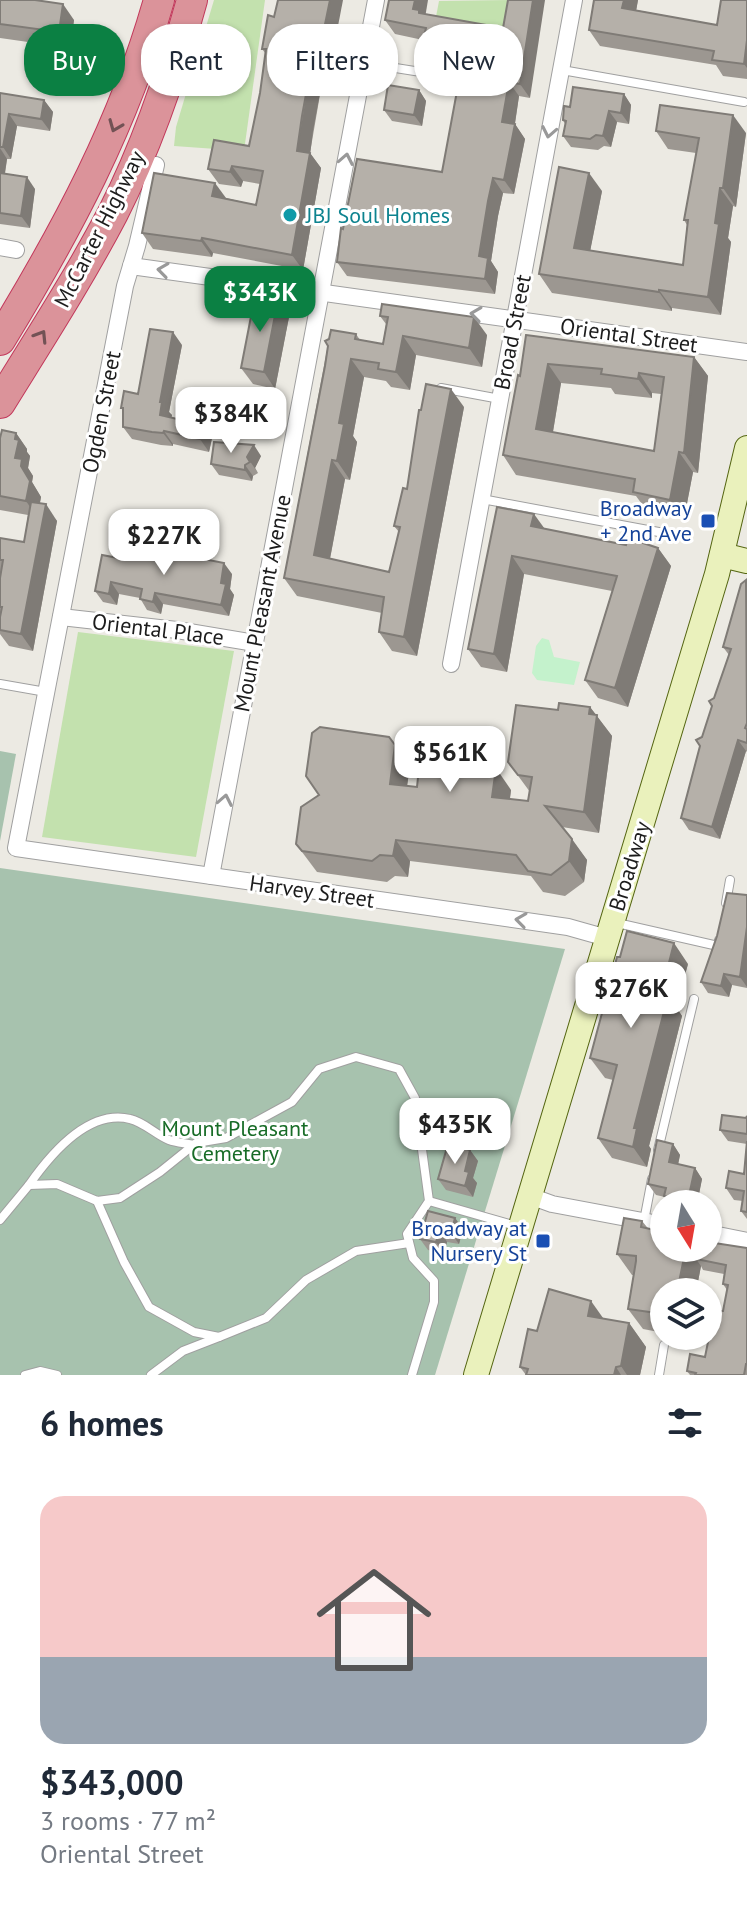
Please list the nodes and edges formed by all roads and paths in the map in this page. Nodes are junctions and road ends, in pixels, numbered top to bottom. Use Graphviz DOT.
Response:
graph roads {
  1 [pos="159,0"];
  2 [pos="192,0"];
  3 [pos="376,0"];
  4 [pos="574,0"];
  5 [pos="371,24"];
  6 [pos="561,70"];
  7 [pos="358,96"];
  8 [pos="744,102"];
  9 [pos="156,165"];
  10 [pos="131,266"];
  11 [pos="321,292"];
  12 [pos="514,319"];
  13 [pos="0,340"];
  14 [pos="747,352"];
  15 [pos="428,385"];
  16 [pos="500,399"];
  17 [pos="0,403"];
  18 [pos="747,448"];
  19 [pos="481,499"];
  20 [pos="664,533"];
  21 [pos="722,555"];
  22 [pos="747,561"];
  23 [pos="61,617"];
  24 [pos="255,643"];
  25 [pos="451,664"];
  26 [pos="0,684"];
  27 [pos="47,692"];
  28 [pos="16,848"];
  29 [pos="211,876"];
  30 [pos="730,880"];
  31 [pos="723,919"];
  32 [pos="610,930"];
  33 [pos="720,933"];
  34 [pos="694,999"];
  35 [pos="194,1145"];
  36 [pos="656,1158"];
  37 [pos="653,1173"];
  38 [pos="29,1185"];
  39 [pos="530,1196"];
  40 [pos="97,1201"];
  41 [pos="429,1201"];
  42 [pos="0,1220"];
  43 [pos="644,1221"];
  44 [pos="650,1222"];
  45 [pos="521,1227"];
  46 [pos="722,1236"];
  47 [pos="747,1241"];
  48 [pos="409,1243"];
  49 [pos="219,1337"];
  50 [pos="663,1350"];
  51 [pos="25,1375"];
  52 [pos="57,1375"];
  53 [pos="151,1375"];
  54 [pos="412,1375"];
  55 [pos="476,1375"];
  56 [pos="659,1375"];
  1 -- 13 [label="highway, McCarter Highway, one-way"];
  17 -- 2 [label="highway, McCarter Highway, one-way"];
  3 -- 5 [label="street, Mount Pleasant Avenue"];
  4 -- 6 [label="street, Broad Street"];
  6 -- 8 [label="lane"];
  6 -- 12 [label="street, Broad Street, one-way"];
  11 -- 7 [label="street, Mount Pleasant Avenue, one-way"];
  9 -- 10 [label="street, Ogden Street"];
  11 -- 10 [label="street, Oriental Street, one-way"];
  10 -- 23 [label="street, Ogden Street"];
  12 -- 11 [label="street, Oriental Street, one-way"];
  11 -- 24 [label="street, Mount Pleasant Avenue"];
  12 -- 14 [label="street, Oriental Street"];
  12 -- 16 [label="street, Broad Street"];
  15 -- 16 [label="lane"];
  16 -- 19 [label="street, Broad Street"];
  18 -- 21 [label="main road, Broadway"];
  19 -- 20 [label="lane"];
  19 -- 25 [label="street, Broad Street"];
  21 -- 22 [label="main road"];
  21 -- 32 [label="main road, Broadway"];
  23 -- 24 [label="street, Oriental Place"];
  23 -- 27 [label="street, Ogden Street"];
  29 -- 24 [label="street, Mount Pleasant Avenue, one-way"];
  26 -- 27 [label="lane"];
  27 -- 28 [label="street, Ogden Street"];
  28 -- 29 [label="street, Harvey Street"];
  32 -- 29 [label="street, Harvey Street, one-way"];
  30 -- 31 [label="lane"];
  32 -- 33 [label="lane"];
  32 -- 39 [label="main road, Broadway"];
  34 -- 36 [label="lane"];
  35 -- 38 [label="lane"];
  35 -- 40 [label="lane"];
  35 -- 41 [label="lane"];
  37 -- 43 [label="lane"];
  38 -- 40 [label="lane"];
  38 -- 42 [label="lane"];
  39 -- 43 [label="street"];
  39 -- 45 [label="main road, Broadway"];
  40 -- 49 [label="lane"];
  41 -- 45 [label="lane"];
  41 -- 48 [label="lane"];
  43 -- 44 [label="street"];
  45 -- 55 [label="main road, Broadway"];
  46 -- 47 [label="street"];
  48 -- 49 [label="lane"];
  48 -- 54 [label="lane"];
  49 -- 53 [label="lane"];
  50 -- 56 [label="lane"];
  51 -- 52 [label="lane"];
}
